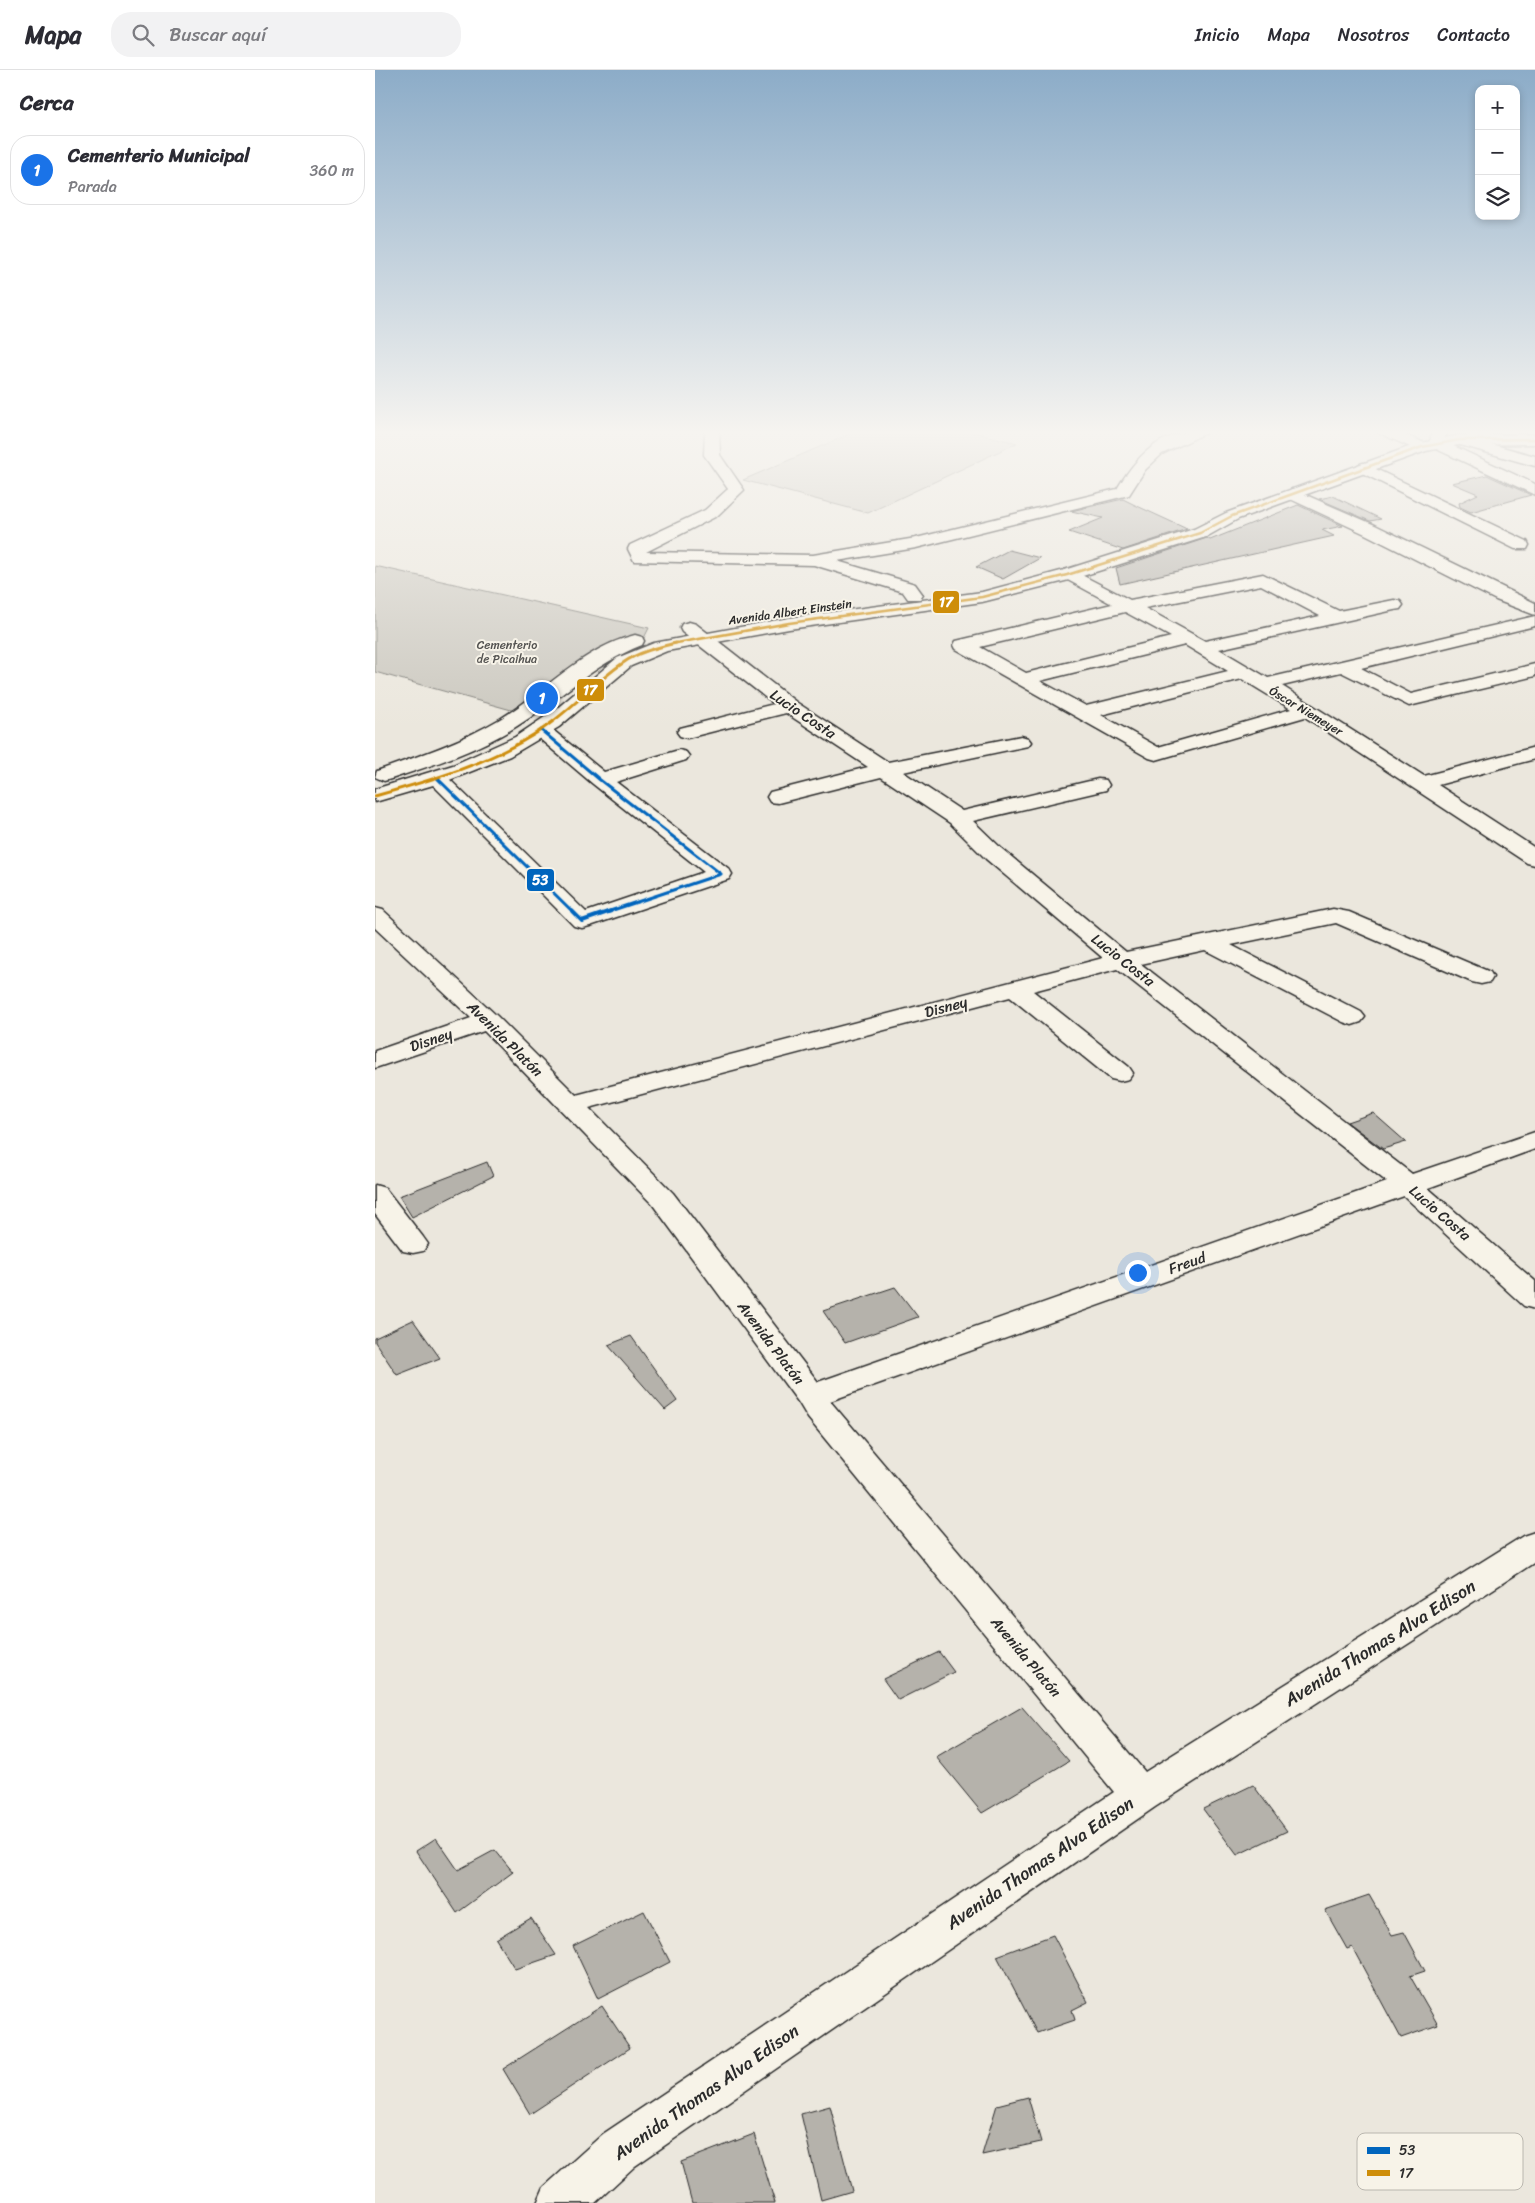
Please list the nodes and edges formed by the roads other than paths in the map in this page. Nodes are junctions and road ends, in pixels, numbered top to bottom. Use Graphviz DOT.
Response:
graph roads {
  1 [pos="677,530"];
  2 [pos="971,530"];
  3 [pos="1168,530"];
  4 [pos="1205,530"];
  5 [pos="1370,530"];
  6 [pos="1489,530"];
  7 [pos="1521,545"];
  8 [pos="813,560"];
  9 [pos="1070,574"];
  10 [pos="914,595"];
  11 [pos="1129,606"];
  12 [pos="1394,606"];
  13 [pos="1535,610"];
  14 [pos="1338,618"];
  15 [pos="1535,621"];
  16 [pos="695,633"];
  17 [pos="1194,643"];
  18 [pos="1344,666"];
  19 [pos="1535,670"];
  20 [pos="1241,673"];
  21 [pos="1023,679"];
  22 [pos="1263,685"];
  23 [pos="789,706"];
  24 [pos="1308,710"];
  25 [pos="1084,713"];
  26 [pos="541,730"];
  27 [pos="687,732"];
  28 [pos="1021,742"];
  29 [pos="1535,753"];
  30 [pos="679,756"];
  31 [pos="886,769"];
  32 [pos="375,778"];
  33 [pos="437,778"];
  34 [pos="600,780"];
  35 [pos="1422,783"];
  36 [pos="1097,785"];
  37 [pos="375,796"];
  38 [pos="778,797"];
  39 [pos="959,818"];
  40 [pos="1535,858"];
  41 [pos="375,915"];
  42 [pos="1209,943"];
  43 [pos="1124,960"];
  44 [pos="1481,977"];
  45 [pos="1015,989"];
  46 [pos="1352,1017"];
  47 [pos="488,1021"];
  48 [pos="375,1060"];
  49 [pos="1120,1073"];
  50 [pos="570,1105"];
  51 [pos="1535,1140"];
  52 [pos="1407,1184"];
  53 [pos="375,1194"];
  54 [pos="413,1244"];
  55 [pos="1535,1299"];
  56 [pos="811,1396"];
  57 [pos="1535,1545"];
  58 [pos="1141,1795"];
  59 [pos="560,2203"];
  1 -- 8 [label="street"];
  2 -- 8 [label="street"];
  3 -- 10 [label="street, Avenida Albert Einstein"];
  4 -- 9 [label="street, Avenida Albert Einstein"];
  5 -- 13 [label="street"];
  6 -- 7 [label="street"];
  8 -- 10 [label="street"];
  9 -- 11 [label="street, Óscar Niemeyer"];
  9 -- 16 [label="street, Avenida Albert Einstein"];
  10 -- 16 [label="street, Avenida Albert Einstein"];
  11 -- 14 [label="street"];
  11 -- 17 [label="street, Óscar Niemeyer"];
  11 -- 21 [label="street"];
  12 -- 14 [label="street"];
  14 -- 17 [label="street"];
  15 -- 18 [label="street"];
  16 -- 23 [label="street, Lucio Costa"];
  16 -- 26 [label="street, Avenida Albert Einstein"];
  16 -- 32 [label="street, Avenida Albert Einstein"];
  17 -- 20 [label="street, Óscar Niemeyer"];
  17 -- 21 [label="street"];
  18 -- 19 [label="street"];
  18 -- 22 [label="street"];
  20 -- 22 [label="street, Óscar Niemeyer"];
  20 -- 25 [label="street"];
  21 -- 25 [label="street"];
  22 -- 24 [label="street, Óscar Niemeyer"];
  23 -- 27 [label="street"];
  23 -- 31 [label="street, Lucio Costa"];
  24 -- 25 [label="street"];
  24 -- 35 [label="street, Óscar Niemeyer"];
  26 -- 33 [label="street, Avenida Albert Einstein"];
  26 -- 34 [label="street"];
  28 -- 31 [label="street"];
  29 -- 35 [label="street"];
  30 -- 34 [label="street"];
  31 -- 38 [label="street"];
  31 -- 39 [label="street, Lucio Costa"];
  33 -- 34 [label="street"];
  33 -- 37 [label="street, Avenida Albert Einstein"];
  35 -- 40 [label="street, Óscar Niemeyer"];
  36 -- 39 [label="street"];
  39 -- 43 [label="street, Lucio Costa"];
  41 -- 47 [label="street, Avenida Platón"];
  42 -- 43 [label="street, Disney"];
  42 -- 44 [label="street, Disney"];
  42 -- 46 [label="street"];
  43 -- 45 [label="street, Disney"];
  43 -- 52 [label="street, Lucio Costa"];
  45 -- 49 [label="street"];
  45 -- 50 [label="street, Disney"];
  47 -- 48 [label="street, Disney"];
  47 -- 50 [label="street, Avenida Platón"];
  50 -- 56 [label="street, Avenida Platón"];
  51 -- 52 [label="street, Freud"];
  52 -- 55 [label="street, Lucio Costa"];
  52 -- 56 [label="street, Freud"];
  53 -- 54 [label="street"];
  56 -- 58 [label="street, Avenida Platón"];
  57 -- 58 [label="street, Avenida Thomas Alva Edison"];
  58 -- 59 [label="street, Avenida Thomas Alva Edison"];
}
